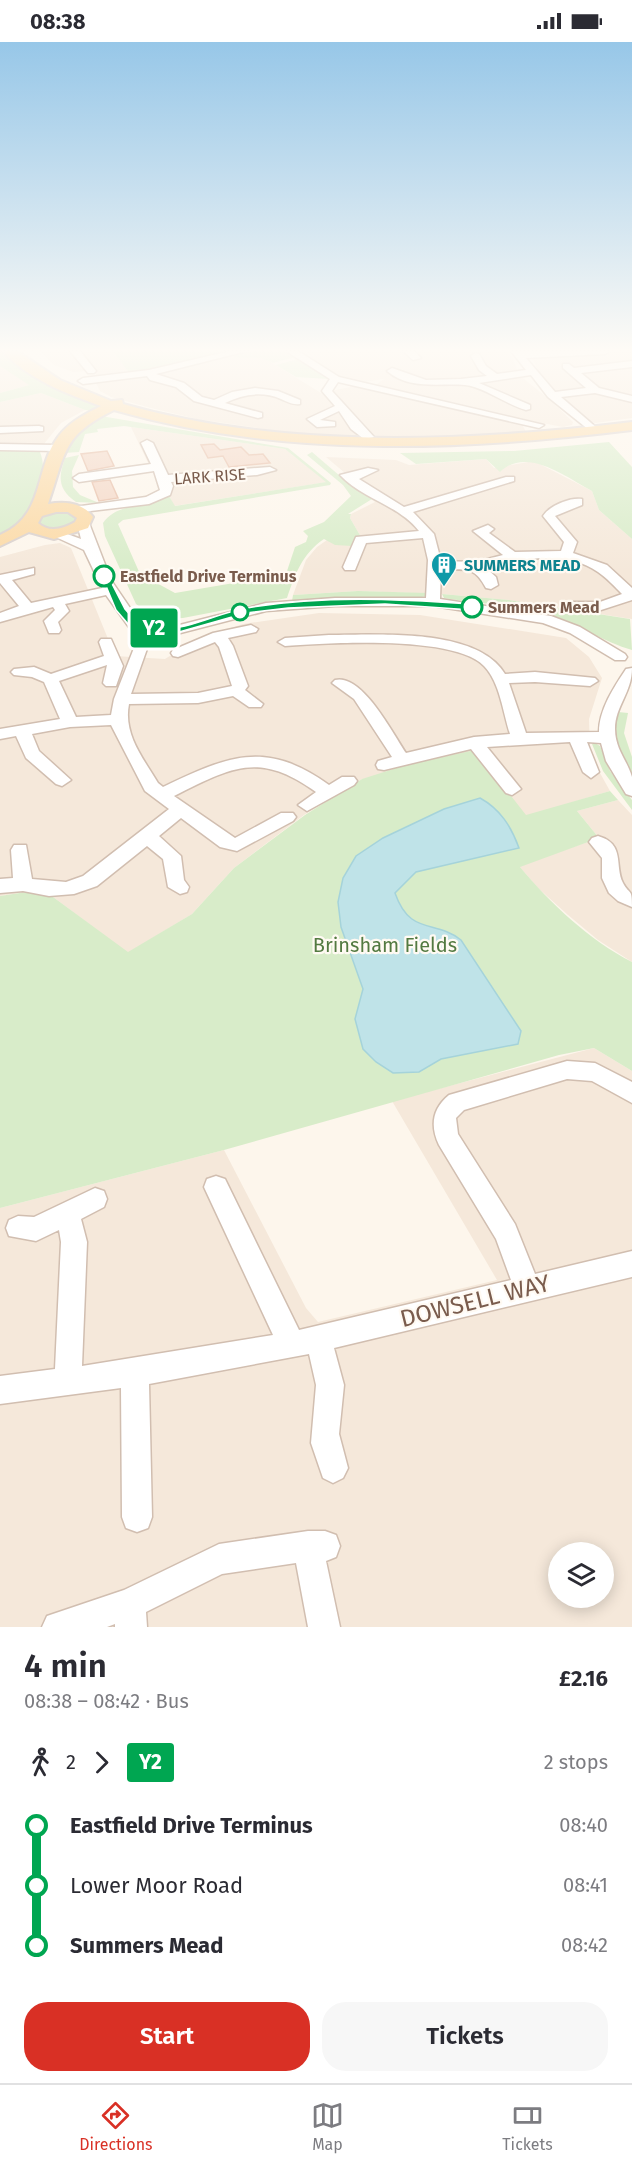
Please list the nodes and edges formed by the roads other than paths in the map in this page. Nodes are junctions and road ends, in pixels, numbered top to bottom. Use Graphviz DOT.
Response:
graph roads {
  1 [pos="77,425"];
  2 [pos="201,425"];
  3 [pos="354,425"];
  4 [pos="587,425"];
  5 [pos="632,426"];
  6 [pos="39,429"];
  7 [pos="0,430"];
  8 [pos="594,431"];
  9 [pos="368,437"];
  10 [pos="147,443"];
  11 [pos="0,447"];
  12 [pos="58,448"];
  13 [pos="158,467"];
  14 [pos="270,470"];
  15 [pos="372,470"];
  16 [pos="79,478"];
  17 [pos="512,478"];
  18 [pos="164,479"];
  19 [pos="49,484"];
  20 [pos="578,502"];
  21 [pos="405,511"];
  22 [pos="79,515"];
  23 [pos="34,518"];
  24 [pos="488,530"];
  25 [pos="50,533"];
  26 [pos="428,534"];
  27 [pos="0,542"];
  28 [pos="89,547"];
  29 [pos="566,555"];
  30 [pos="512,556"];
  31 [pos="436,565"];
  32 [pos="476,566"];
  33 [pos="350,567"];
  34 [pos="29,571"];
  35 [pos="632,577"];
  36 [pos="2,579"];
  37 [pos="617,580"];
  38 [pos="491,585"];
  39 [pos="111,590"];
  40 [pos="56,601"];
  41 [pos="434,602"];
  42 [pos="576,605"];
  43 [pos="28,608"];
  44 [pos="0,618"];
  45 [pos="250,629"];
  46 [pos="54,630"];
  47 [pos="138,630"];
  48 [pos="165,633"];
  49 [pos="218,636"];
  50 [pos="106,642"];
  51 [pos="285,642"];
  52 [pos="141,646"];
  53 [pos="178,653"];
  54 [pos="626,656"];
  55 [pos="111,659"];
  56 [pos="19,672"];
  57 [pos="631,672"];
  58 [pos="50,679"];
  59 [pos="499,680"];
  60 [pos="590,681"];
  61 [pos="340,682"];
  62 [pos="111,683"];
  63 [pos="236,690"];
  64 [pos="122,699"];
  65 [pos="255,704"];
  66 [pos="118,720"];
  67 [pos="70,722"];
  68 [pos="22,730"];
  69 [pos="0,734"];
  70 [pos="576,736"];
  71 [pos="519,737"];
  72 [pos="607,738"];
  73 [pos="474,742"];
  74 [pos="402,759"];
  75 [pos="384,765"];
  76 [pos="591,772"];
  77 [pos="62,780"];
  78 [pos="348,781"];
  79 [pos="512,789"];
  80 [pos="632,790"];
  81 [pos="327,792"];
  82 [pos="161,795"];
  83 [pos="307,805"];
  84 [pos="181,809"];
  85 [pos="287,818"];
  86 [pos="148,837"];
  87 [pos="598,842"];
  88 [pos="20,850"];
  89 [pos="23,884"];
  90 [pos="0,886"];
  91 [pos="180,887"];
  92 [pos="632,900"];
  93 [pos="632,1093"];
  94 [pos="216,1187"];
  95 [pos="95,1199"];
  96 [pos="68,1214"];
  97 [pos="18,1228"];
  98 [pos="632,1264"];
  99 [pos="527,1288"];
  100 [pos="305,1342"];
  101 [pos="135,1374"];
  102 [pos="68,1382"];
  103 [pos="0,1390"];
  104 [pos="333,1468"];
  105 [pos="137,1517"];
  106 [pos="130,1615"];
  107 [pos="58,1627"];
  108 [pos="324,1627"];
  1 -- 12 [label="main road"];
  2 -- 8 [label="main road"];
  3 -- 9 [label="street"];
  4 -- 8 [label="street"];
  5 -- 8 [label="main road"];
  6 -- 7 [label="street"];
  10 -- 13 [label="street, LARK RISE"];
  11 -- 12 [label="street"];
  12 -- 19 [label="main road"];
  13 -- 16 [label="street"];
  13 -- 18 [label="street, LARK RISE"];
  14 -- 18 [label="street, LARK RISE"];
  15 -- 21 [label="street"];
  17 -- 21 [label="street"];
  18 -- 22 [label="street, LARK RISE"];
  19 -- 22 [label="main road"];
  19 -- 23 [label="main road"];
  20 -- 29 [label="street"];
  21 -- 26 [label="street"];
  22 -- 23 [label="main road"];
  22 -- 25 [label="main road"];
  22 -- 28 [label="street"];
  23 -- 25 [label="main road"];
  23 -- 27 [label="main road"];
  24 -- 30 [label="street"];
  25 -- 27 [label="main road"];
  25 -- 28 [label="street"];
  26 -- 31 [label="street"];
  26 -- 33 [label="street"];
  28 -- 39 [label="street"];
  29 -- 30 [label="street"];
  29 -- 37 [label="street"];
  30 -- 32 [label="street"];
  31 -- 32 [label="street"];
  31 -- 41 [label="street"];
  32 -- 38 [label="street"];
  34 -- 36 [label="street"];
  35 -- 37 [label="street"];
  36 -- 43 [label="street"];
  37 -- 42 [label="street"];
  39 -- 40 [label="street"];
  39 -- 47 [label="street"];
  40 -- 43 [label="street"];
  40 -- 46 [label="street"];
  41 -- 48 [label="street"];
  41 -- 54 [label="street"];
  43 -- 44 [label="street"];
  45 -- 49 [label="street"];
  47 -- 48 [label="street"];
  47 -- 52 [label="street"];
  48 -- 52 [label="street"];
  49 -- 53 [label="street"];
  49 -- 63 [label="street"];
  50 -- 55 [label="street"];
  51 -- 59 [label="street"];
  52 -- 64 [label="street"];
  54 -- 57 [label="street"];
  55 -- 58 [label="street"];
  55 -- 62 [label="street"];
  56 -- 58 [label="street"];
  57 -- 72 [label="street"];
  58 -- 67 [label="street"];
  59 -- 60 [label="street"];
  59 -- 71 [label="street"];
  61 -- 74 [label="street"];
  63 -- 64 [label="street"];
  63 -- 65 [label="street"];
  64 -- 66 [label="street"];
  66 -- 67 [label="street"];
  66 -- 82 [label="street"];
  67 -- 68 [label="street"];
  68 -- 69 [label="street"];
  68 -- 77 [label="street"];
  70 -- 71 [label="street"];
  70 -- 72 [label="street"];
  70 -- 76 [label="street"];
  71 -- 73 [label="street"];
  72 -- 80 [label="street"];
  73 -- 74 [label="street"];
  73 -- 79 [label="street"];
  74 -- 75 [label="street"];
  78 -- 81 [label="street"];
  81 -- 82 [label="street"];
  81 -- 83 [label="street"];
  82 -- 84 [label="street"];
  84 -- 85 [label="street"];
  84 -- 86 [label="street"];
  86 -- 89 [label="street"];
  86 -- 91 [label="street"];
  87 -- 92 [label="street"];
  88 -- 89 [label="street"];
  89 -- 90 [label="street"];
  93 -- 99 [label="street"];
  94 -- 100 [label="street"];
  95 -- 96 [label="street"];
  96 -- 97 [label="street"];
  96 -- 102 [label="street"];
  98 -- 99 [label="street, DOWSELL WAY"];
  99 -- 100 [label="street, DOWSELL WAY"];
  100 -- 101 [label="street, DOWSELL WAY"];
  100 -- 104 [label="street"];
  101 -- 102 [label="street, DOWSELL WAY"];
  101 -- 105 [label="street"];
  102 -- 103 [label="street, DOWSELL WAY"];
  106 -- 107 [label="street"];
  106 -- 108 [label="street"];
}
